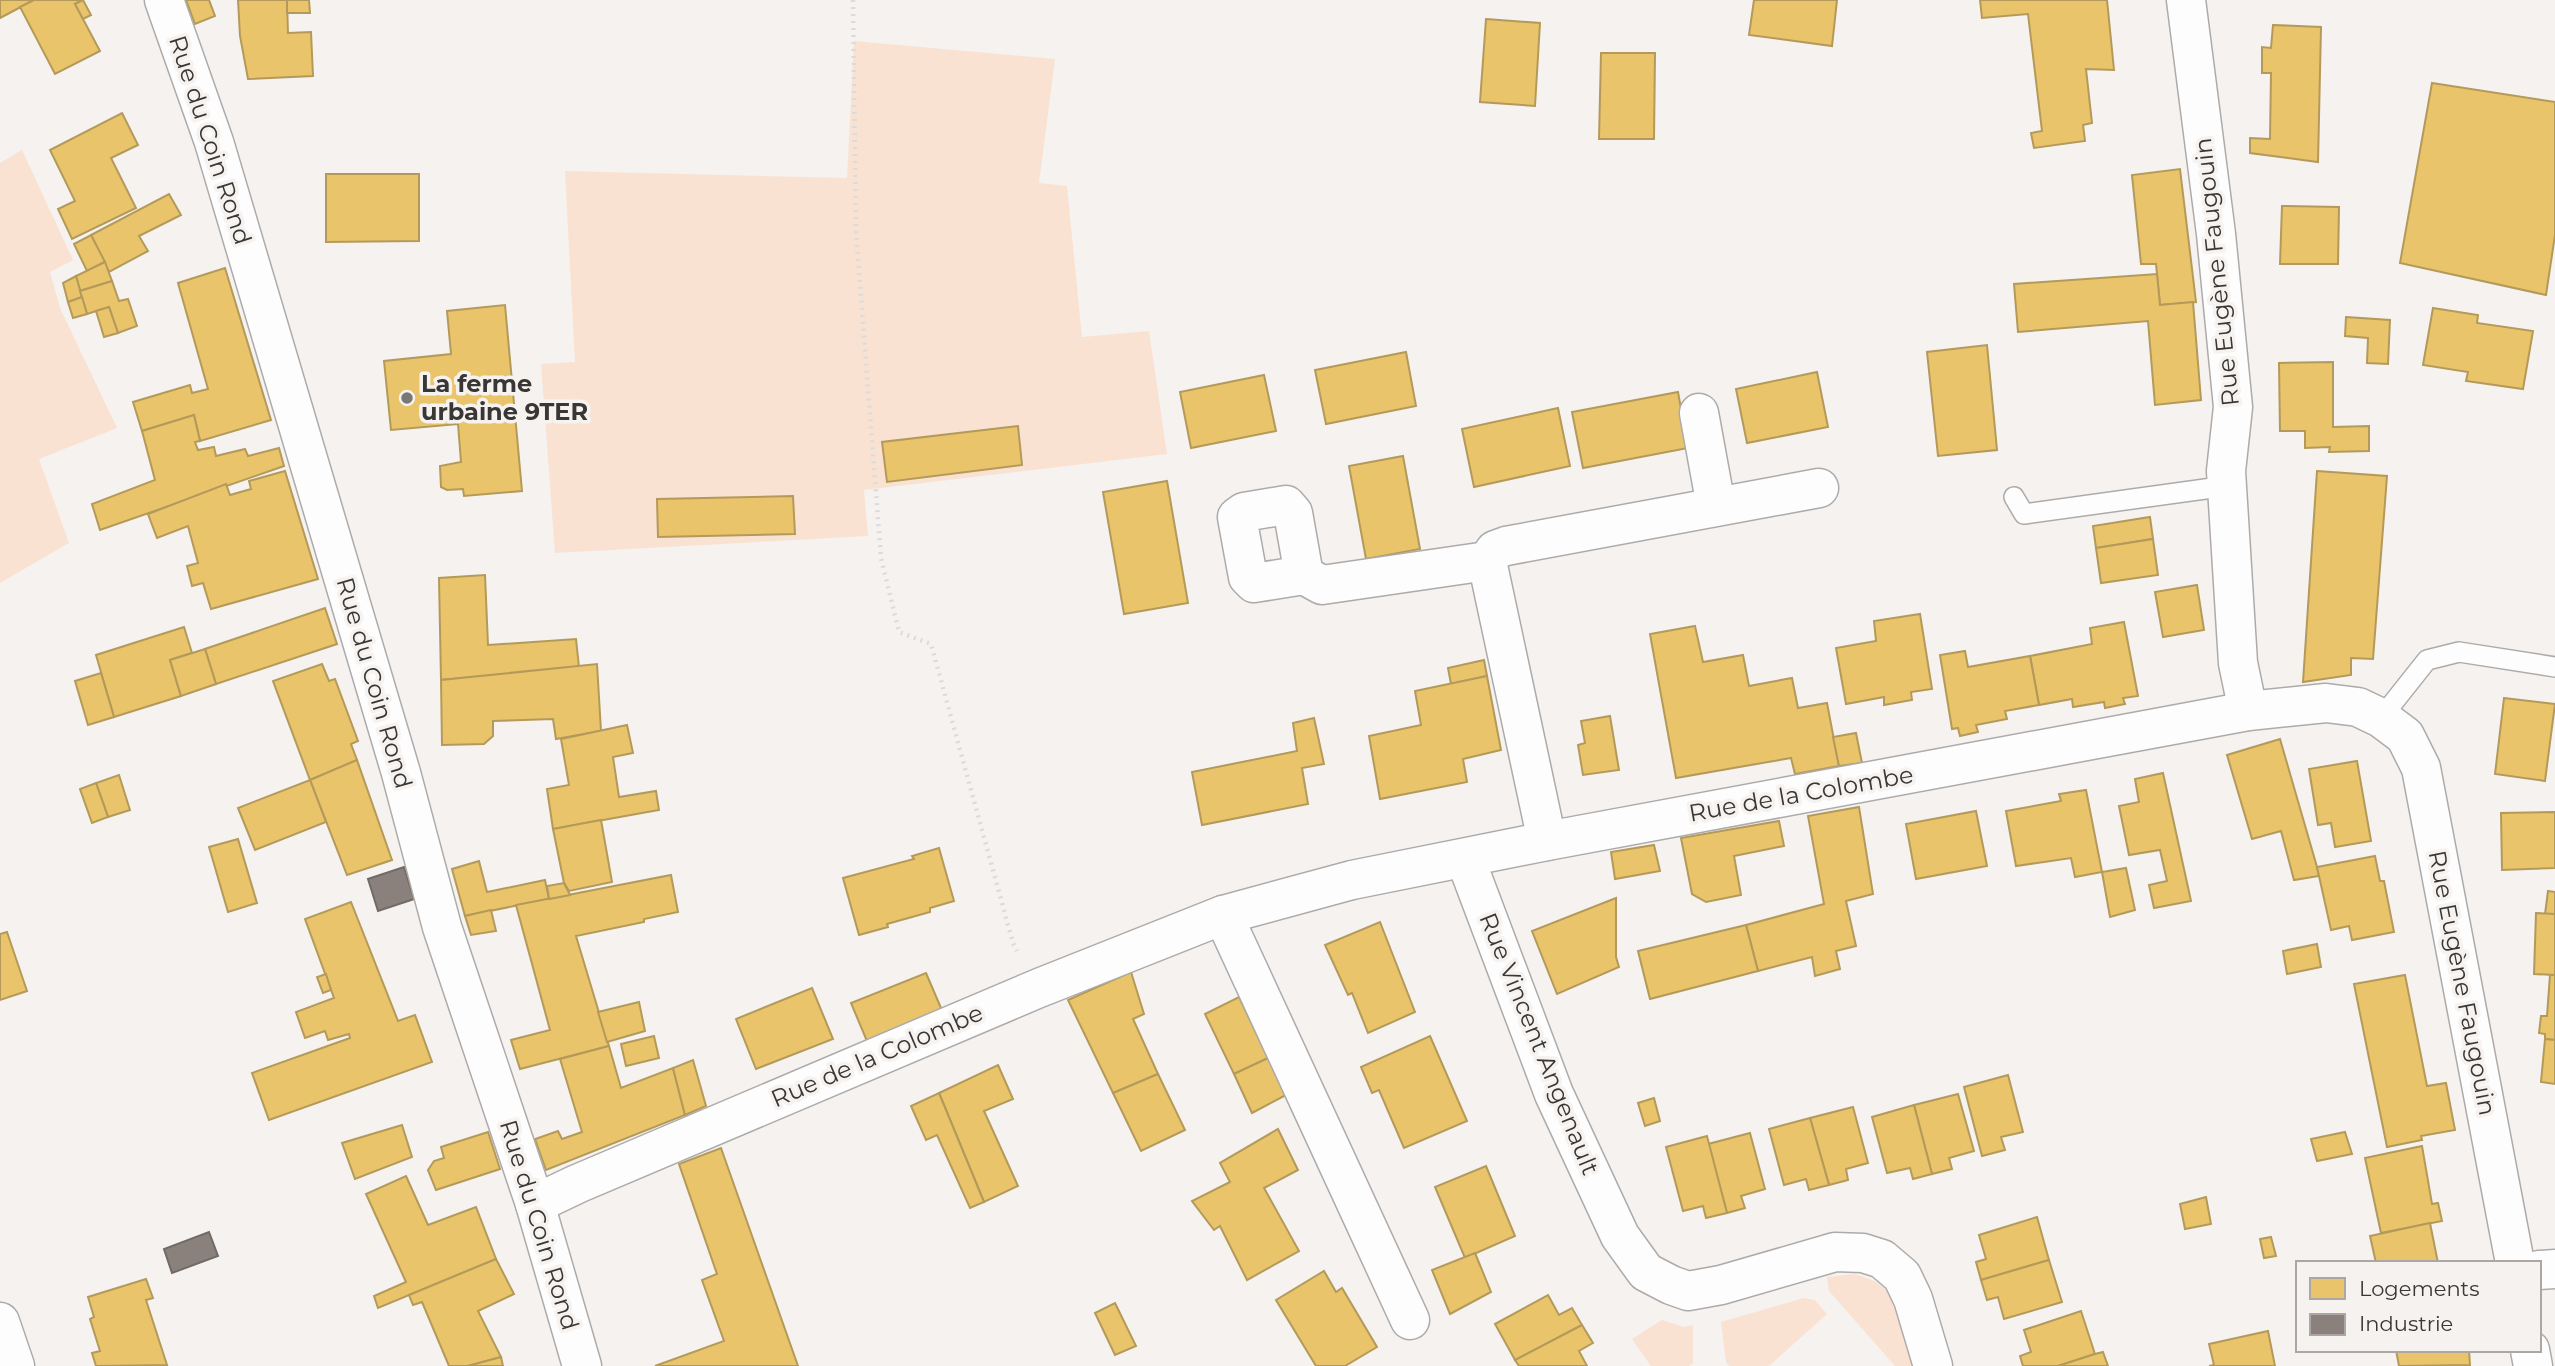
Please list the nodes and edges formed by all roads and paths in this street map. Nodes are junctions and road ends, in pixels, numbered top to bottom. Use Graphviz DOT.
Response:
graph roads {
  1 [pos="164,0"];
  2 [pos="853,0"];
  3 [pos="2186,0"];
  4 [pos="1699,413"];
  5 [pos="2227,486"];
  6 [pos="1819,488"];
  7 [pos="2014,496"];
  8 [pos="1716,506"];
  9 [pos="1487,561"];
  10 [pos="1304,575"];
  11 [pos="2555,667"];
  12 [pos="2248,711"];
  13 [pos="2381,718"];
  14 [pos="1547,841"];
  15 [pos="1465,858"];
  16 [pos="1223,915"];
  17 [pos="1039,988"];
  18 [pos="535,1204"];
  19 [pos="2515,1261"];
  20 [pos="1410,1320"];
  21 [pos="0,1322"];
  22 [pos="15,1366"];
  23 [pos="582,1366"];
  24 [pos="1933,1366"];
  1 -- 18 [label="street, Rue du Coin Rond"];
  2 -- 17 [label="path"];
  3 -- 5 [label="street, Rue Eugène Faugouin"];
  4 -- 8 [label="street"];
  5 -- 7 [label="lane"];
  5 -- 12 [label="street, Rue Eugène Faugouin"];
  6 -- 8 [label="street"];
  8 -- 9 [label="street"];
  9 -- 10 [label="street"];
  9 -- 14 [label="street"];
  11 -- 13 [label="lane"];
  12 -- 13 [label="street, Rue de la Colombe"];
  12 -- 14 [label="street, Rue de la Colombe"];
  13 -- 19 [label="street, Rue Eugène Faugouin"];
  14 -- 15 [label="street, Rue de la Colombe"];
  15 -- 16 [label="street, Rue de la Colombe"];
  15 -- 24 [label="street, Rue Vincent Angenault"];
  16 -- 17 [label="street, Rue de la Colombe"];
  16 -- 20 [label="street"];
  17 -- 18 [label="street, Rue de la Colombe"];
  18 -- 23 [label="street, Rue du Coin Rond"];
  21 -- 22 [label="street"];
}
